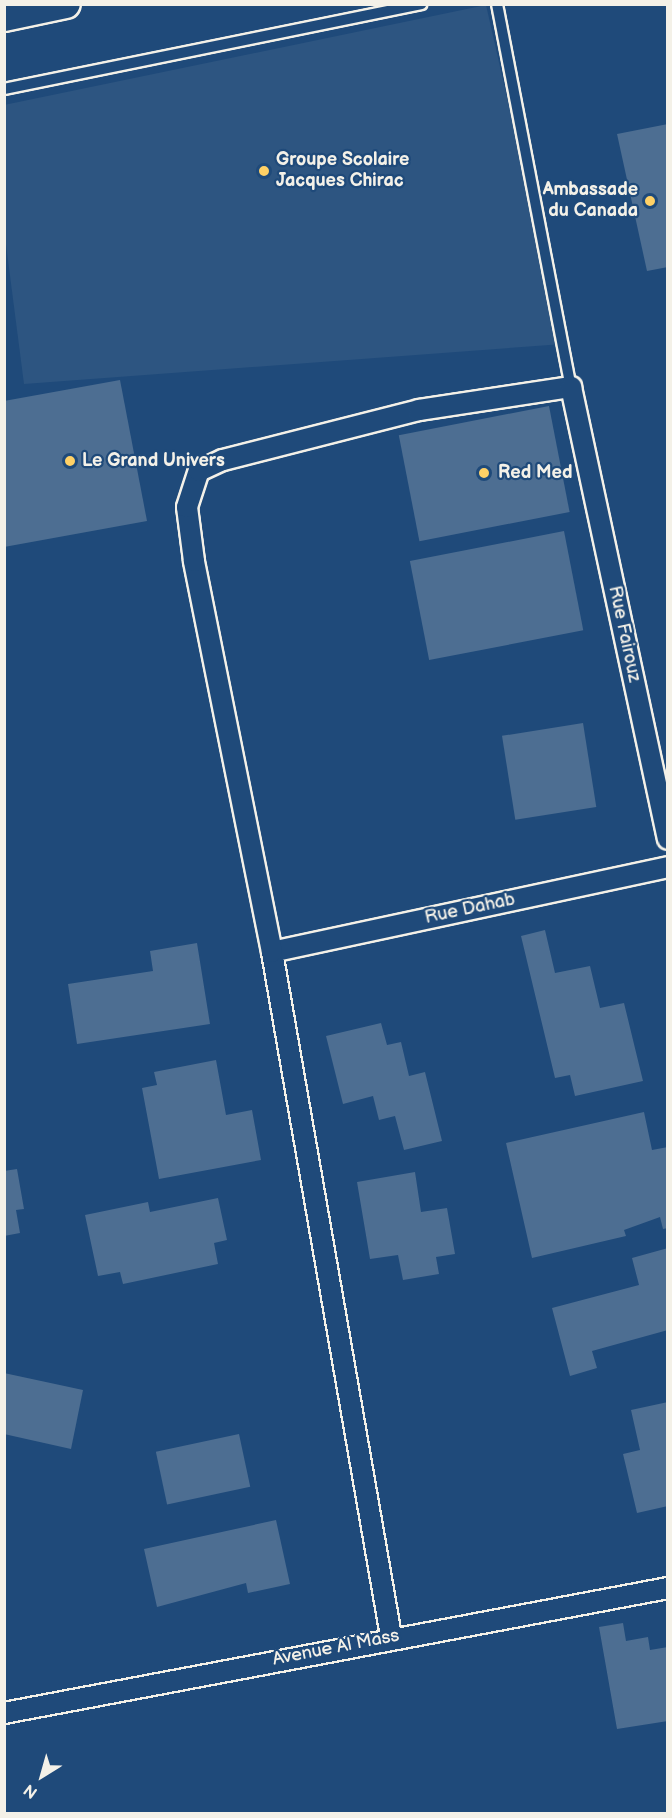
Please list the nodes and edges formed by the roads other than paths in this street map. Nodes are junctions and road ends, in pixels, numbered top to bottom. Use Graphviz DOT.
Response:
graph roads {
  1 [pos="66,4"];
  2 [pos="421,4"];
  3 [pos="497,4"];
  4 [pos="4,17"];
  5 [pos="4,89"];
  6 [pos="571,387"];
  7 [pos="668,839"];
  8 [pos="668,867"];
  9 [pos="272,952"];
  10 [pos="668,1588"];
  11 [pos="391,1636"];
  12 [pos="4,1713"];
  1 -- 4 [label="main road"];
  2 -- 5 [label="lane"];
  3 -- 6 [label="lane"];
  6 -- 7 [label="street, Rue Fairouz"];
  6 -- 9 [label="street"];
  8 -- 9 [label="street, Rue Dahab"];
  9 -- 11 [label="street"];
  10 -- 11 [label="street, Avenue Al Mass"];
  11 -- 12 [label="street, Avenue Al Mass"];
}
